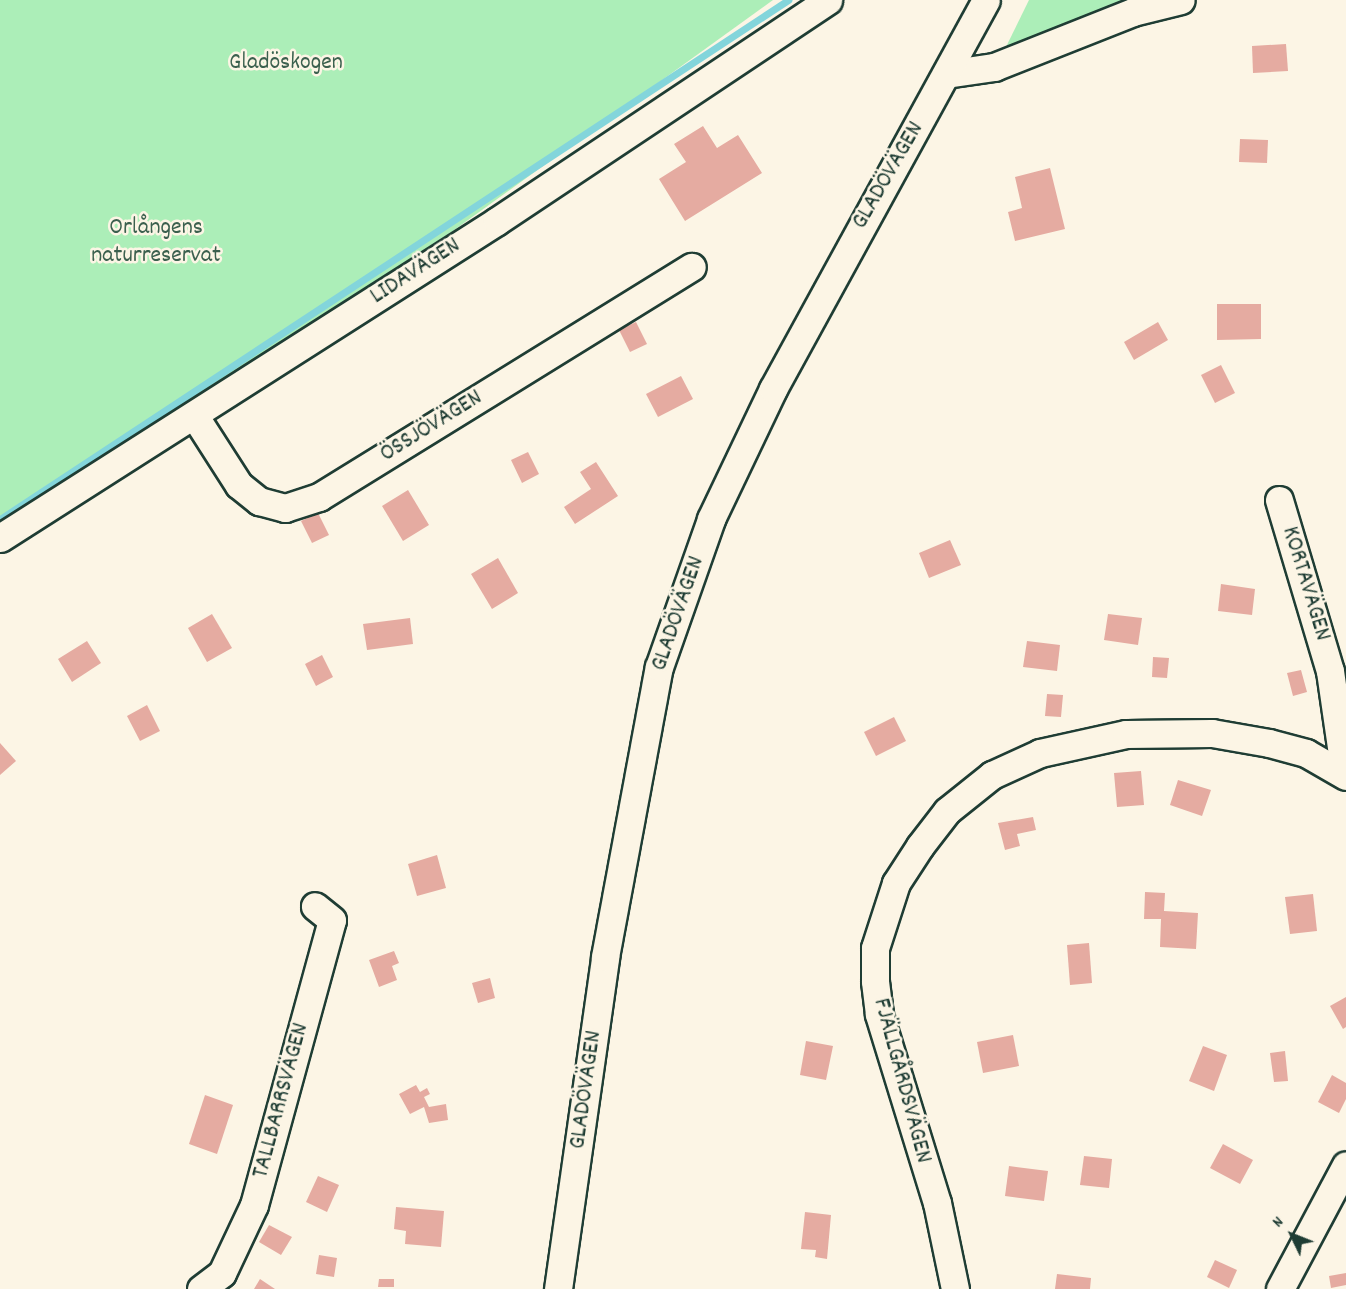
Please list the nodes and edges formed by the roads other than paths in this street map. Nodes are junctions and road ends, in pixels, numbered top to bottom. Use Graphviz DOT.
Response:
graph roads {
  1 [pos="828,0"];
  2 [pos="986,0"];
  3 [pos="1181,0"];
  4 [pos="946,74"];
  5 [pos="692,267"];
  6 [pos="194,415"];
  7 [pos="1278,500"];
  8 [pos="0,538"];
  9 [pos="1346,776"];
  10 [pos="315,906"];
  11 [pos="1346,1165"];
  12 [pos="201,1289"];
  13 [pos="558,1289"];
  14 [pos="955,1289"];
  15 [pos="1280,1289"];
  1 -- 6 [label="street, LIDAVÄGEN"];
  2 -- 4 [label="street, GLADÖVÄGEN"];
  3 -- 4 [label="street"];
  4 -- 13 [label="street, GLADÖVÄGEN"];
  5 -- 6 [label="street, ÖSSJÖVÄGEN"];
  6 -- 8 [label="street, LIDAVÄGEN"];
  7 -- 9 [label="street, KORTAVÄGEN"];
  9 -- 14 [label="street, FJÄLLGÅRDSVÄGEN"];
  10 -- 12 [label="street, TALLBARRSVÄGEN"];
  11 -- 15 [label="street"];
}
